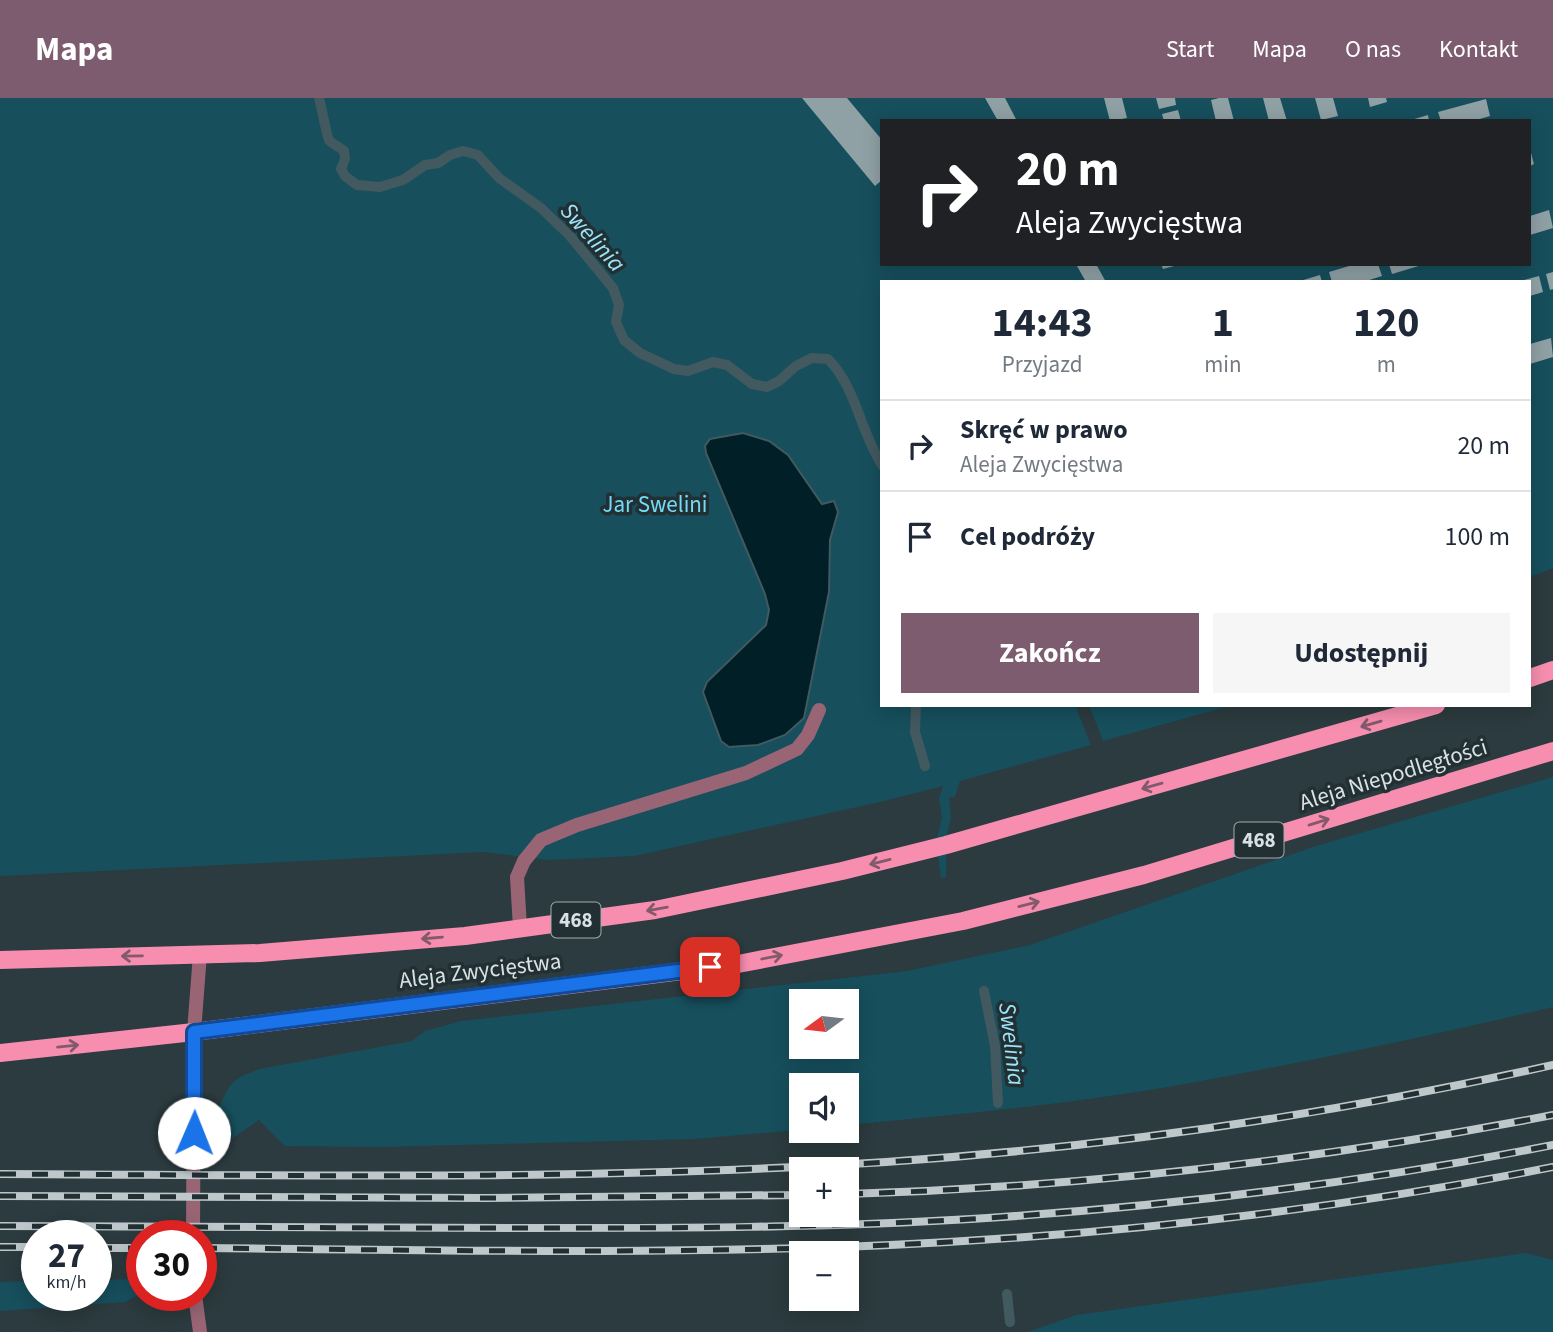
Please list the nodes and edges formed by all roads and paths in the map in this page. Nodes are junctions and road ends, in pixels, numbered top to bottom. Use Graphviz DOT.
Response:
graph roads {
  1 [pos="1553,670"];
  2 [pos="1531,678"];
  3 [pos="1429,707"];
  4 [pos="819,710"];
  5 [pos="1553,751"];
  6 [pos="963,921"];
  7 [pos="520,928"];
  8 [pos="200,954"];
  9 [pos="0,960"];
  10 [pos="194,1032"];
  11 [pos="0,1053"];
  12 [pos="193,1220"];
  13 [pos="197,1311"];
  14 [pos="200,1332"];
  1 -- 2 [label="main road"];
  3 -- 7 [label="main road, Aleja Zwycięstwa / 468, one-way"];
  4 -- 7 [label="street"];
  6 -- 5 [label="main road, Aleja Niepodległości / 468, one-way"];
  10 -- 6 [label="main road, Aleja Zwycięstwa / 468, one-way"];
  7 -- 8 [label="main road, Aleja Zwycięstwa / 468, one-way"];
  8 -- 9 [label="main road, Aleja Zwycięstwa / 468, one-way"];
  8 -- 10 [label="street"];
  11 -- 10 [label="main road, Aleja Zwycięstwa / 468, one-way"];
  10 -- 12 [label="street"];
  13 -- 14 [label="street"];
}
